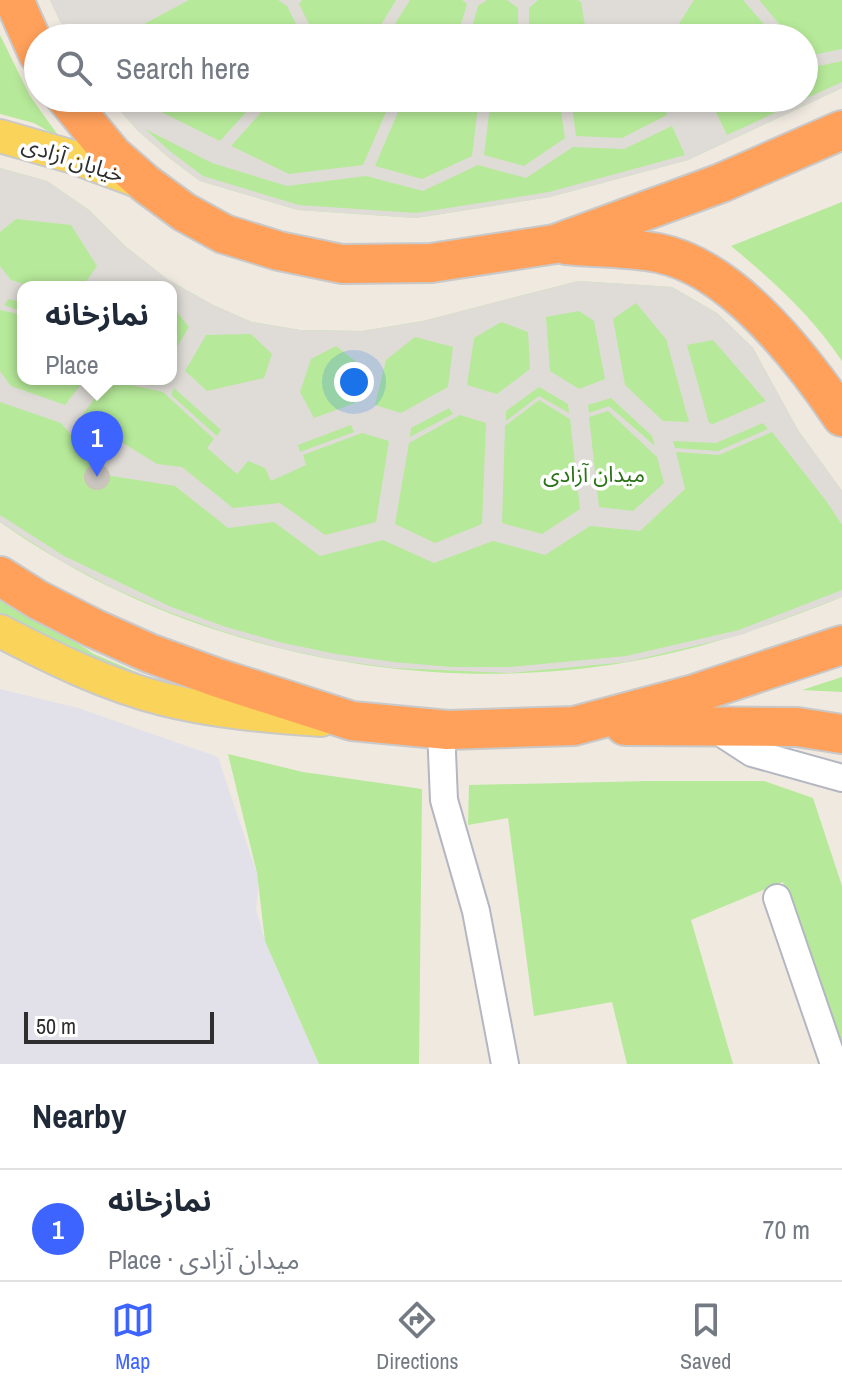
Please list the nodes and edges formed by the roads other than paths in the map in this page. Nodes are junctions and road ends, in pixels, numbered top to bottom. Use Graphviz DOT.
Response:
graph roads {
  1 [pos="14,0"];
  2 [pos="25,24"];
  3 [pos="78,112"];
  4 [pos="842,130"];
  5 [pos="0,136"];
  6 [pos="146,184"];
  7 [pos="555,244"];
  8 [pos="842,417"];
  9 [pos="0,576"];
  10 [pos="0,631"];
  11 [pos="842,645"];
  12 [pos="0,653"];
  13 [pos="85,672"];
  14 [pos="352,721"];
  15 [pos="574,726"];
  16 [pos="712,727"];
  17 [pos="441,729"];
  18 [pos="842,734"];
  19 [pos="842,778"];
  20 [pos="777,898"];
  21 [pos="505,1064"];
  22 [pos="834,1064"];
  1 -- 2 [label="highway"];
  3 -- 6 [label="highway"];
  4 -- 7 [label="highway"];
  5 -- 6 [label="main road, خیابان آزادی"];
  6 -- 7 [label="highway"];
  7 -- 8 [label="highway"];
  9 -- 14 [label="highway"];
  10 -- 13 [label="main road"];
  11 -- 15 [label="highway"];
  12 -- 13 [label="main road"];
  13 -- 14 [label="main road"];
  14 -- 17 [label="highway"];
  15 -- 16 [label="highway"];
  15 -- 17 [label="highway"];
  16 -- 18 [label="highway"];
  16 -- 19 [label="street"];
  17 -- 21 [label="street"];
  20 -- 22 [label="street"];
}
